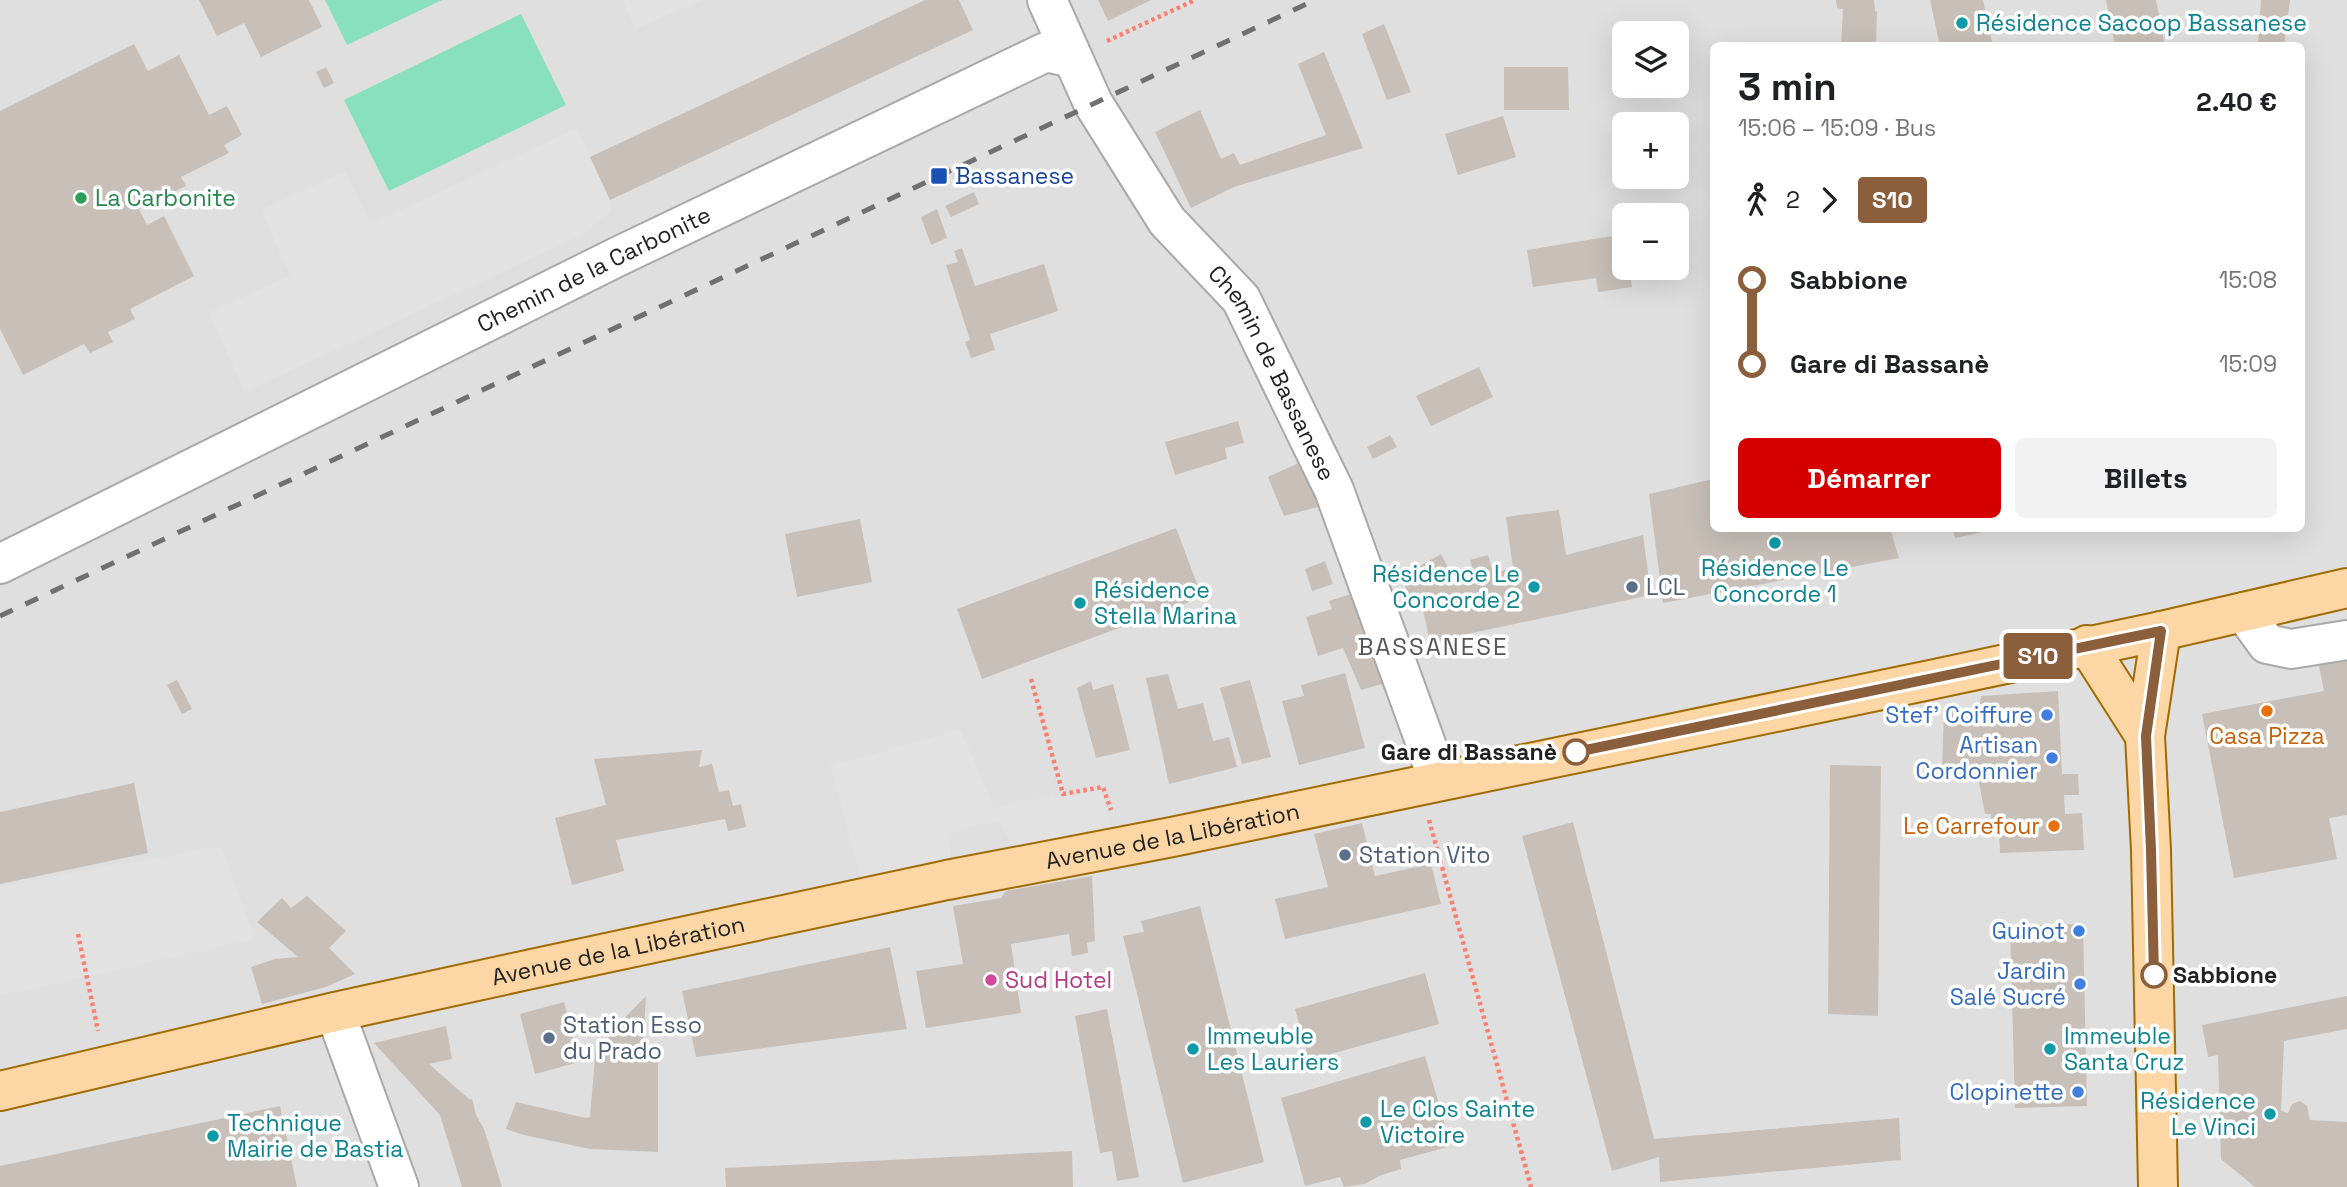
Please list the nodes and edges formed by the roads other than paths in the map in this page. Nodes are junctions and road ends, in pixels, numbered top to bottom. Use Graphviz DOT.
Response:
graph roads {
  1 [pos="1047,0"];
  2 [pos="1072,58"];
  3 [pos="0,564"];
  4 [pos="2347,587"];
  5 [pos="2244,612"];
  6 [pos="2161,631"];
  7 [pos="2347,640"];
  8 [pos="2087,645"];
  9 [pos="2146,736"];
  10 [pos="1425,783"];
  11 [pos="335,1012"];
  12 [pos="0,1091"];
  13 [pos="399,1187"];
  14 [pos="2158,1187"];
  1 -- 2 [label="street, Chemin de Bassanese"];
  2 -- 3 [label="street, Chemin de la Carbonite"];
  2 -- 10 [label="street, Chemin de Bassanese"];
  4 -- 5 [label="main road, Avenue de la Libération"];
  5 -- 6 [label="main road, Avenue de la Libération"];
  5 -- 7 [label="street"];
  6 -- 8 [label="main road, Avenue de la Libération"];
  6 -- 9 [label="main road"];
  8 -- 9 [label="main road"];
  8 -- 10 [label="main road, Avenue de la Libération"];
  9 -- 14 [label="main road"];
  10 -- 11 [label="main road, Avenue de la Libération"];
  11 -- 12 [label="main road, Avenue de la Libération"];
  11 -- 13 [label="street"];
}
